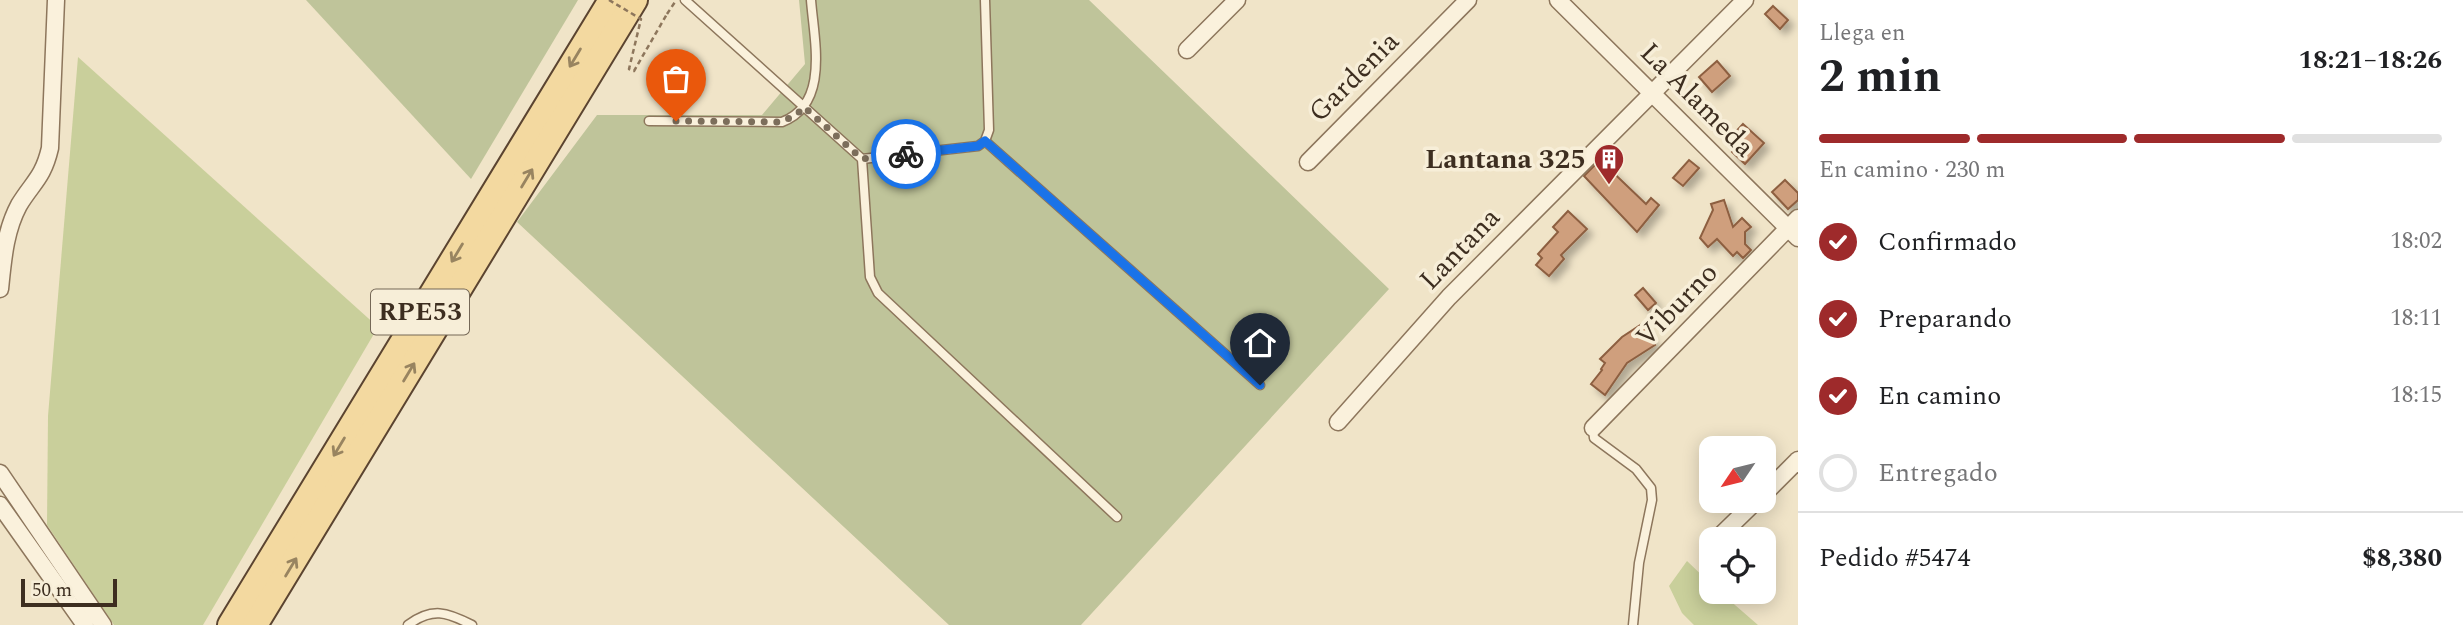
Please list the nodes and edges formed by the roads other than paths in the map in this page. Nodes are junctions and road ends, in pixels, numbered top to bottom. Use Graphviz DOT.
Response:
graph roads {
  1 [pos="610,0"];
  2 [pos="635,0"];
  3 [pos="685,0"];
  4 [pos="811,0"];
  5 [pos="985,0"];
  6 [pos="1237,0"];
  7 [pos="1468,0"];
  8 [pos="1558,0"];
  9 [pos="1745,0"];
  10 [pos="55,2"];
  11 [pos="1187,50"];
  12 [pos="1651,92"];
  13 [pos="804,107"];
  14 [pos="649,121"];
  15 [pos="985,141"];
  16 [pos="862,159"];
  17 [pos="1308,162"];
  18 [pos="4,225"];
  19 [pos="1795,228"];
  20 [pos="0,289"];
  21 [pos="1260,385"];
  22 [pos="1338,422"];
  23 [pos="1593,428"];
  24 [pos="1798,460"];
  25 [pos="0,472"];
  26 [pos="1776,482"];
  27 [pos="0,505"];
  28 [pos="1744,513"];
  29 [pos="1117,517"];
  30 [pos="1729,527"];
  31 [pos="85,625"];
  32 [pos="103,625"];
  33 [pos="230,625"];
  34 [pos="255,625"];
  35 [pos="408,625"];
  36 [pos="472,625"];
  37 [pos="1633,625"];
  1 -- 33 [label="main road, RPE53, one-way"];
  34 -- 2 [label="main road, RPE53, one-way"];
  3 -- 13 [label="lane"];
  4 -- 13 [label="lane"];
  5 -- 15 [label="lane"];
  6 -- 11 [label="street"];
  7 -- 17 [label="street, Gardenia"];
  8 -- 12 [label="street, La Alameda"];
  9 -- 12 [label="street, Lantana"];
  10 -- 18 [label="street"];
  12 -- 19 [label="street, La Alameda"];
  12 -- 22 [label="street, Lantana"];
  13 -- 14 [label="lane"];
  13 -- 16 [label="lane"];
  15 -- 16 [label="lane"];
  15 -- 21 [label="lane"];
  16 -- 29 [label="lane"];
  18 -- 20 [label="street"];
  19 -- 23 [label="street, Viburno"];
  23 -- 37 [label="lane"];
  24 -- 26 [label="street"];
  25 -- 32 [label="street"];
  27 -- 31 [label="street"];
  28 -- 30 [label="street"];
  35 -- 36 [label="lane"];
}
